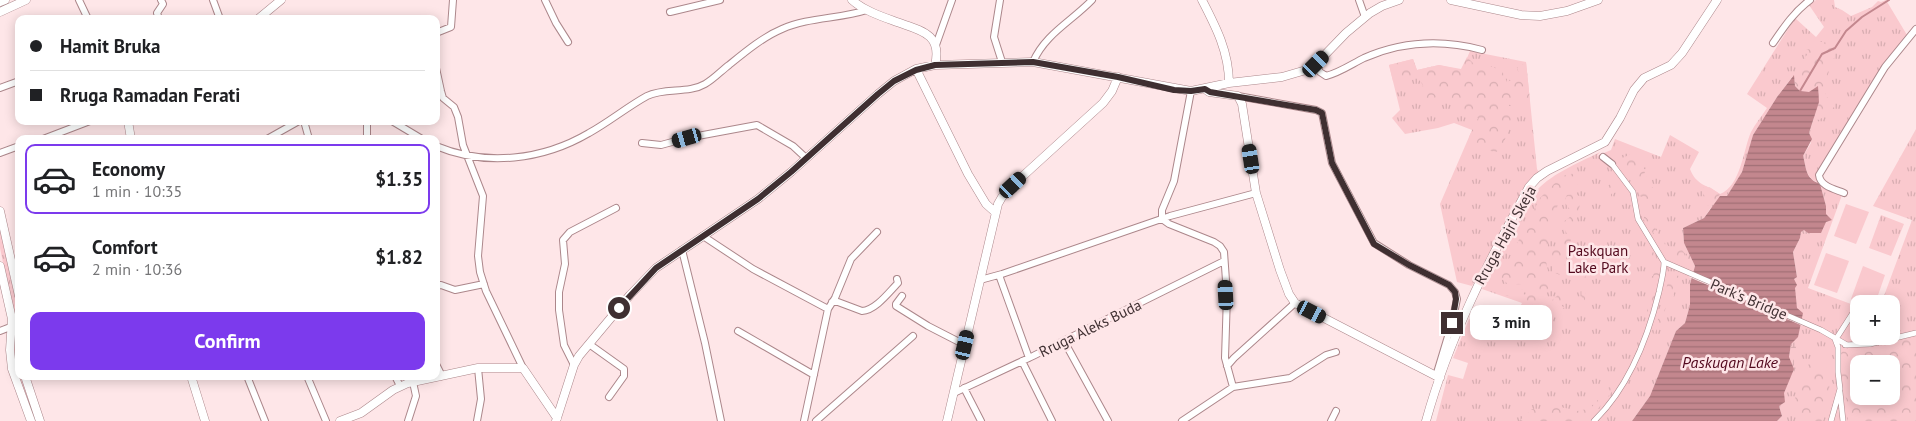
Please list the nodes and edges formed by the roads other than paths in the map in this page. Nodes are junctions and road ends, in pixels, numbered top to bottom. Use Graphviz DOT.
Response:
graph roads {
  1 [pos="26,0"];
  2 [pos="79,0"];
  3 [pos="161,0"];
  4 [pos="213,0"];
  5 [pos="281,0"];
  6 [pos="453,0"];
  7 [pos="545,0"];
  8 [pos="720,0"];
  9 [pos="852,0"];
  10 [pos="952,0"];
  11 [pos="1000,0"];
  12 [pos="1092,0"];
  13 [pos="1202,0"];
  14 [pos="1359,0"];
  15 [pos="1399,0"];
  16 [pos="1451,0"];
  17 [pos="1498,0"];
  18 [pos="1598,0"];
  19 [pos="1810,0"];
  20 [pos="0,2"];
  21 [pos="7,2"];
  22 [pos="1715,2"];
  23 [pos="1499,9"];
  24 [pos="867,10"];
  25 [pos="0,12"];
  26 [pos="670,12"];
  27 [pos="86,15"];
  28 [pos="158,15"];
  29 [pos="219,15"];
  30 [pos="263,15"];
  31 [pos="1364,17"];
  32 [pos="1916,29"];
  33 [pos="440,31"];
  34 [pos="568,42"];
  35 [pos="1773,43"];
  36 [pos="936,45"];
  37 [pos="1482,50"];
  38 [pos="1002,62"];
  39 [pos="1033,62"];
  40 [pos="1316,64"];
  41 [pos="935,65"];
  42 [pos="916,70"];
  43 [pos="1118,77"];
  44 [pos="15,82"];
  45 [pos="1228,83"];
  46 [pos="440,85"];
  47 [pos="0,88"];
  48 [pos="1205,89"];
  49 [pos="1191,91"];
  50 [pos="1238,96"];
  51 [pos="80,125"];
  52 [pos="293,125"];
  53 [pos="399,125"];
  54 [pos="53,135"];
  55 [pos="278,135"];
  56 [pos="415,135"];
  57 [pos="642,143"];
  58 [pos="15,147"];
  59 [pos="440,147"];
  60 [pos="0,153"];
  61 [pos="466,155"];
  62 [pos="1604,157"];
  63 [pos="806,158"];
  64 [pos="1612,164"];
  65 [pos="1256,193"];
  66 [pos="1844,193"];
  67 [pos="616,208"];
  68 [pos="0,211"];
  69 [pos="995,212"];
  70 [pos="1162,219"];
  71 [pos="877,232"];
  72 [pos="703,236"];
  73 [pos="682,250"];
  74 [pos="1224,261"];
  75 [pos="1664,262"];
  76 [pos="0,267"];
  77 [pos="1674,267"];
  78 [pos="1664,269"];
  79 [pos="999,275"];
  80 [pos="15,278"];
  81 [pos="897,279"];
  82 [pos="980,280"];
  83 [pos="484,284"];
  84 [pos="440,285"];
  85 [pos="902,296"];
  86 [pos="832,302"];
  87 [pos="1295,303"];
  88 [pos="828,309"];
  89 [pos="1850,317"];
  90 [pos="15,321"];
  91 [pos="15,325"];
  92 [pos="15,329"];
  93 [pos="0,331"];
  94 [pos="738,331"];
  95 [pos="1916,334"];
  96 [pos="913,336"];
  97 [pos="1836,339"];
  98 [pos="1064,341"];
  99 [pos="589,344"];
  100 [pos="965,345"];
  101 [pos="1847,345"];
  102 [pos="1838,347"];
  103 [pos="1336,352"];
  104 [pos="1029,358"];
  105 [pos="1022,361"];
  106 [pos="574,366"];
  107 [pos="1227,366"];
  108 [pos="478,368"];
  109 [pos="523,368"];
  110 [pos="440,372"];
  111 [pos="814,375"];
  112 [pos="442,376"];
  113 [pos="15,377"];
  114 [pos="1438,377"];
  115 [pos="16,380"];
  116 [pos="26,380"];
  117 [pos="192,380"];
  118 [pos="249,380"];
  119 [pos="309,380"];
  120 [pos="397,380"];
  121 [pos="423,380"];
  122 [pos="413,382"];
  123 [pos="400,386"];
  124 [pos="1233,386"];
  125 [pos="964,388"];
  126 [pos="954,393"];
  127 [pos="610,397"];
  128 [pos="1839,401"];
  129 [pos="1336,411"];
  130 [pos="557,420"];
  131 [pos="31,421"];
  132 [pos="40,421"];
  133 [pos="205,421"];
  134 [pos="265,421"];
  135 [pos="326,421"];
  136 [pos="340,421"];
  137 [pos="408,421"];
  138 [pos="477,421"];
  139 [pos="721,421"];
  140 [pos="804,421"];
  141 [pos="816,421"];
  142 [pos="947,421"];
  143 [pos="981,421"];
  144 [pos="1052,421"];
  145 [pos="1108,421"];
  146 [pos="1182,421"];
  147 [pos="1331,421"];
  148 [pos="1426,421"];
  149 [pos="1594,421"];
  150 [pos="1831,421"];
  151 [pos="1843,421"];
  1 -- 21 [label="street"];
  2 -- 27 [label="street"];
  3 -- 28 [label="street"];
  4 -- 29 [label="street"];
  5 -- 30 [label="street"];
  6 -- 33 [label="street"];
  7 -- 34 [label="street"];
  8 -- 26 [label="street"];
  9 -- 24 [label="street"];
  10 -- 36 [label="street"];
  11 -- 38 [label="street"];
  12 -- 39 [label="street"];
  13 -- 45 [label="street"];
  14 -- 31 [label="street"];
  15 -- 31 [label="street"];
  16 -- 23 [label="street"];
  17 -- 23 [label="street"];
  18 -- 23 [label="street"];
  19 -- 35 [label="street"];
  20 -- 21 [label="street"];
  21 -- 25 [label="street"];
  22 -- 114 [label="street, Rruga Hajri Skeja"];
  24 -- 36 [label="street"];
  24 -- 61 [label="street"];
  31 -- 40 [label="street"];
  32 -- 66 [label="street"];
  36 -- 41 [label="street"];
  37 -- 40 [label="street"];
  38 -- 39 [label="street"];
  38 -- 41 [label="street"];
  39 -- 43 [label="street"];
  40 -- 45 [label="street"];
  41 -- 42 [label="street"];
  42 -- 63 [label="street"];
  42 -- 69 [label="street"];
  43 -- 49 [label="street"];
  43 -- 69 [label="street"];
  44 -- 47 [label="street"];
  45 -- 48 [label="street"];
  46 -- 61 [label="street"];
  48 -- 49 [label="street"];
  48 -- 50 [label="street"];
  49 -- 70 [label="street"];
  50 -- 65 [label="street"];
  50 -- 114 [label="street"];
  51 -- 54 [label="street"];
  52 -- 55 [label="street"];
  53 -- 56 [label="street"];
  57 -- 63 [label="street"];
  58 -- 60 [label="street"];
  59 -- 61 [label="street"];
  61 -- 83 [label="street"];
  62 -- 64 [label="street"];
  63 -- 72 [label="street"];
  64 -- 75 [label="street"];
  65 -- 70 [label="street"];
  65 -- 87 [label="street"];
  67 -- 106 [label="street"];
  68 -- 80 [label="street"];
  69 -- 82 [label="street"];
  70 -- 74 [label="street"];
  70 -- 79 [label="street"];
  71 -- 86 [label="street"];
  72 -- 73 [label="street"];
  72 -- 88 [label="street"];
  73 -- 99 [label="street"];
  73 -- 139 [label="street"];
  74 -- 98 [label="street, Rruga Aleks Buda"];
  74 -- 107 [label="street"];
  75 -- 77 [label="street, Park's Bridge"];
  75 -- 78 [label="street"];
  76 -- 90 [label="street"];
  77 -- 78 [label="street"];
  77 -- 97 [label="street, Park's Bridge"];
  78 -- 149 [label="street"];
  79 -- 82 [label="street"];
  79 -- 104 [label="street"];
  81 -- 86 [label="street"];
  82 -- 100 [label="street"];
  83 -- 84 [label="street"];
  83 -- 109 [label="street"];
  85 -- 100 [label="street"];
  86 -- 88 [label="street"];
  87 -- 107 [label="street"];
  87 -- 114 [label="street"];
  88 -- 111 [label="street"];
  89 -- 97 [label="street"];
  91 -- 93 [label="street"];
  92 -- 113 [label="street"];
  94 -- 111 [label="street"];
  95 -- 101 [label="street"];
  96 -- 141 [label="street"];
  97 -- 101 [label="street, Park's Bridge"];
  97 -- 102 [label="street"];
  98 -- 104 [label="street, Rruga Aleks Buda"];
  98 -- 145 [label="street"];
  99 -- 106 [label="street"];
  99 -- 127 [label="street"];
  100 -- 126 [label="street"];
  101 -- 102 [label="street"];
  102 -- 128 [label="street"];
  103 -- 124 [label="street"];
  104 -- 105 [label="street, Rruga Aleks Buda"];
  105 -- 125 [label="street, Rruga Aleks Buda"];
  105 -- 144 [label="street"];
  106 -- 130 [label="street"];
  107 -- 124 [label="street"];
  108 -- 109 [label="street"];
  108 -- 112 [label="street"];
  108 -- 138 [label="street"];
  109 -- 130 [label="street"];
  110 -- 112 [label="street"];
  111 -- 140 [label="street"];
  114 -- 148 [label="street, Rruga Hajri Skeja"];
  115 -- 131 [label="street"];
  116 -- 132 [label="street"];
  117 -- 133 [label="street"];
  118 -- 134 [label="street"];
  119 -- 135 [label="street"];
  120 -- 123 [label="street"];
  121 -- 122 [label="street"];
  122 -- 123 [label="street"];
  122 -- 137 [label="street"];
  123 -- 136 [label="street"];
  124 -- 146 [label="street"];
  125 -- 126 [label="street, Rruga Aleks Buda"];
  125 -- 143 [label="street"];
  126 -- 142 [label="street"];
  128 -- 150 [label="street"];
  128 -- 151 [label="street"];
  129 -- 147 [label="street"];
}
